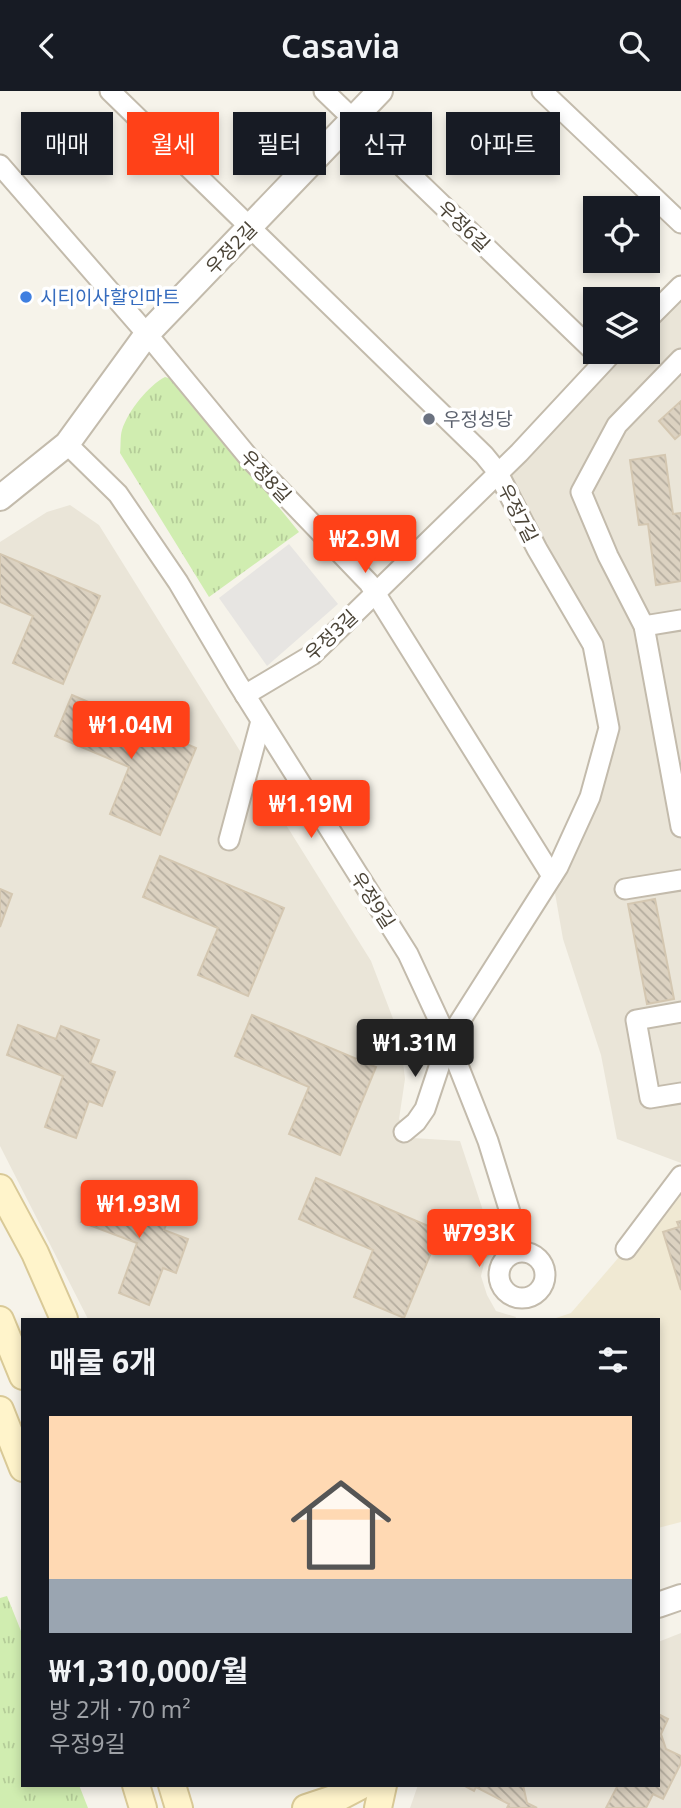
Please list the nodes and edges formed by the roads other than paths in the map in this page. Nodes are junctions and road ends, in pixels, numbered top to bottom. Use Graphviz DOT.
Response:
graph roads {
  1 [pos="110,91"];
  2 [pos="324,91"];
  3 [pos="380,91"];
  4 [pos="542,91"];
  5 [pos="346,112"];
  6 [pos="360,112"];
  7 [pos="340,133"];
  8 [pos="0,165"];
  9 [pos="413,175"];
  10 [pos="681,223"];
  11 [pos="250,229"];
  12 [pos="681,286"];
  13 [pos="660,307"];
  14 [pos="583,332"];
  15 [pos="147,334"];
  16 [pos="681,359"];
  17 [pos="602,364"];
  18 [pos="67,444"];
  19 [pos="497,471"];
  20 [pos="0,498"];
  21 [pos="375,593"];
  22 [pos="681,620"];
  23 [pos="643,627"];
  24 [pos="244,695"];
  25 [pos="261,721"];
  26 [pos="681,827"];
  27 [pos="229,840"];
  28 [pos="552,876"];
  29 [pos="681,880"];
  30 [pos="625,889"];
  31 [pos="681,1012"];
  32 [pos="449,1041"];
  33 [pos="681,1093"];
  34 [pos="404,1132"];
  35 [pos="681,1176"];
  36 [pos="0,1188"];
  37 [pos="626,1249"];
  38 [pos="522,1251"];
  39 [pos="64,1318"];
  40 [pos="0,1320"];
  41 [pos="21,1371"];
  42 [pos="0,1411"];
  43 [pos="21,1463"];
  44 [pos="681,1597"];
  45 [pos="660,1604"];
  46 [pos="137,1787"];
  47 [pos="173,1787"];
  48 [pos="358,1787"];
  49 [pos="383,1787"];
  50 [pos="143,1808"];
  51 [pos="179,1808"];
  52 [pos="306,1808"];
  53 [pos="378,1808"];
  1 -- 11 [label="street, 우정7길"];
  2 -- 5 [label="street, 우정6길"];
  3 -- 6 [label="street, 우정2길"];
  4 -- 10 [label="street"];
  7 -- 11 [label="street, 우정2길"];
  8 -- 15 [label="street, 우정8길"];
  9 -- 14 [label="street, 우정6길"];
  11 -- 15 [label="street, 우정2길"];
  11 -- 19 [label="street, 우정7길"];
  12 -- 13 [label="street"];
  15 -- 18 [label="street, 우정2길"];
  15 -- 21 [label="street, 우정8길"];
  16 -- 23 [label="street"];
  17 -- 19 [label="street, 우정3길"];
  18 -- 20 [label="street, 우정2길"];
  18 -- 24 [label="street, 우정9길"];
  19 -- 21 [label="street, 우정3길"];
  19 -- 28 [label="street, 우정7길"];
  21 -- 24 [label="street, 우정3길"];
  21 -- 28 [label="street, 우정8길"];
  22 -- 23 [label="street"];
  23 -- 26 [label="street"];
  24 -- 25 [label="street, 우정9길"];
  25 -- 27 [label="street"];
  25 -- 32 [label="street, 우정9길"];
  28 -- 32 [label="street, 우정7길"];
  29 -- 30 [label="street"];
  31 -- 33 [label="street"];
  32 -- 34 [label="street, 우정7길"];
  32 -- 38 [label="street, 우정9길"];
  35 -- 37 [label="street"];
  36 -- 39 [label="main road"];
  40 -- 41 [label="main road"];
  42 -- 43 [label="main road"];
  44 -- 45 [label="street"];
  46 -- 50 [label="main road"];
  47 -- 51 [label="main road"];
  48 -- 52 [label="main road"];
  49 -- 53 [label="main road"];
}
